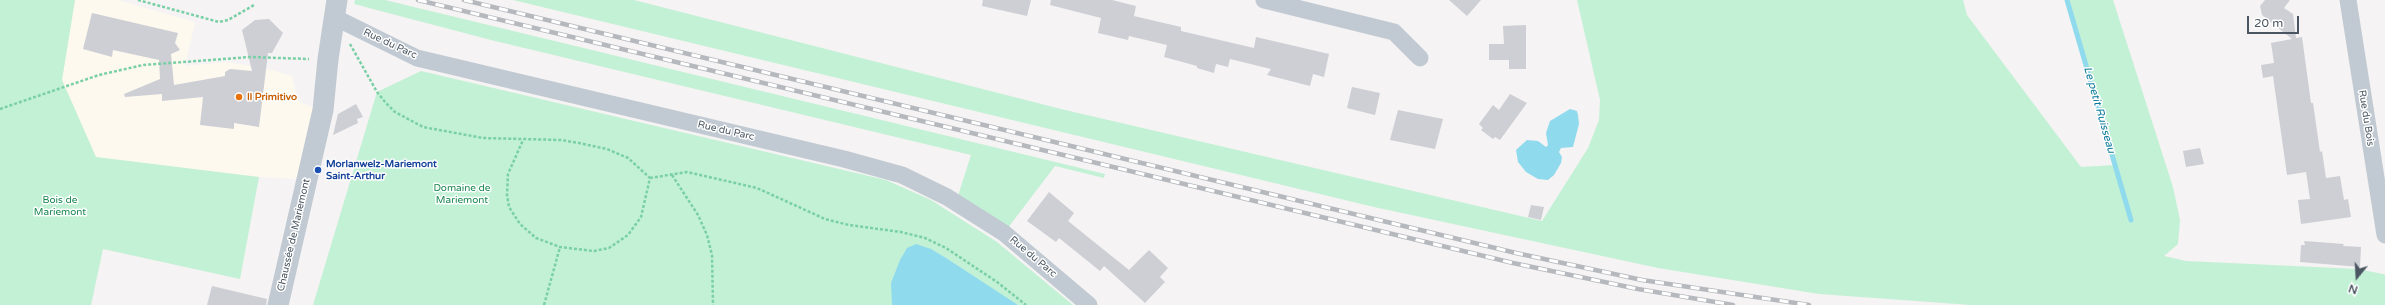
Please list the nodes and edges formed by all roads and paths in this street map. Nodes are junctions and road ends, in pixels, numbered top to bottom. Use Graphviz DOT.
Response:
graph roads {
  1 [pos="138,0"];
  2 [pos="337,0"];
  3 [pos="1264,0"];
  4 [pos="2348,0"];
  5 [pos="254,5"];
  6 [pos="333,22"];
  7 [pos="1420,58"];
  8 [pos="328,59"];
  9 [pos="0,109"];
  10 [pos="523,140"];
  11 [pos="672,175"];
  12 [pos="650,178"];
  13 [pos="2385,236"];
  14 [pos="560,248"];
  15 [pos="278,305"];
  16 [pos="544,305"];
  17 [pos="713,305"];
  18 [pos="1026,305"];
  19 [pos="1088,305"];
  1 -- 5 [label="path"];
  2 -- 6 [label="street, Chaussée de Mariemont"];
  3 -- 7 [label="street"];
  4 -- 13 [label="street, Rue du Bois"];
  6 -- 8 [label="street, Chaussée de Mariemont"];
  6 -- 10 [label="path"];
  6 -- 19 [label="street, Rue du Parc"];
  8 -- 9 [label="path"];
  8 -- 15 [label="street, Chaussée de Mariemont"];
  10 -- 12 [label="path"];
  10 -- 14 [label="path"];
  11 -- 12 [label="path"];
  11 -- 17 [label="path"];
  11 -- 18 [label="path"];
  12 -- 14 [label="path"];
  14 -- 16 [label="path"];
}
